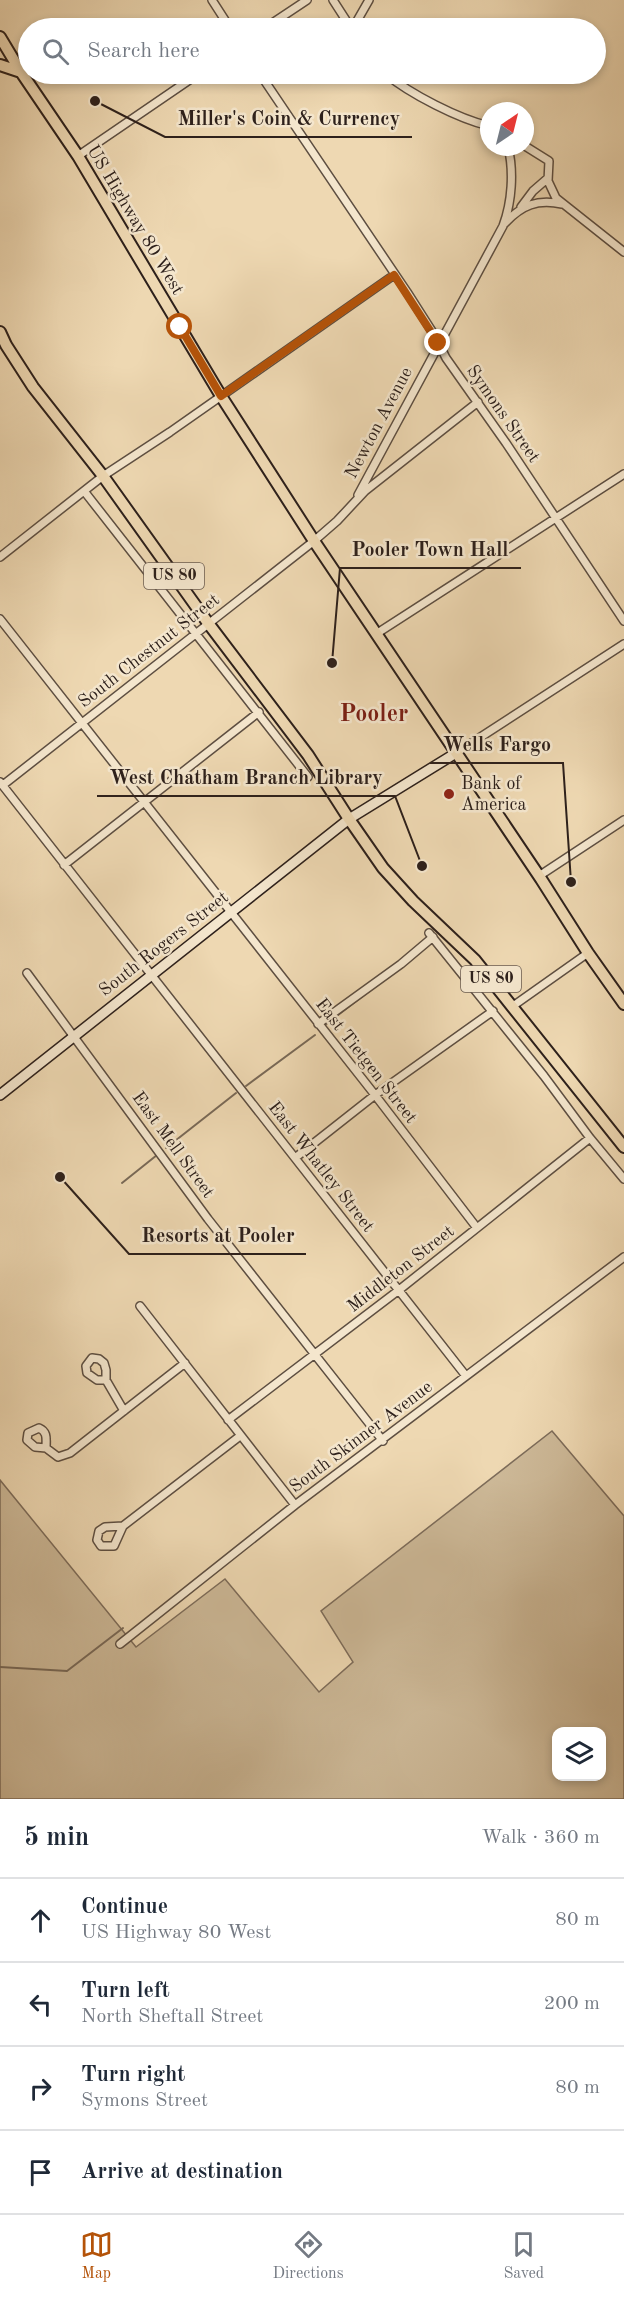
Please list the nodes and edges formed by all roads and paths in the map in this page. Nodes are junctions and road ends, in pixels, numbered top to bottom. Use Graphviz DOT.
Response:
graph roads {
  1 [pos="212,0"];
  2 [pos="307,0"];
  3 [pos="333,0"];
  4 [pos="369,0"];
  5 [pos="224,18"];
  6 [pos="280,18"];
  7 [pos="345,18"];
  8 [pos="358,18"];
  9 [pos="0,37"];
  10 [pos="0,65"];
  11 [pos="18,67"];
  12 [pos="18,71"];
  13 [pos="29,84"];
  14 [pos="183,84"];
  15 [pos="268,84"];
  16 [pos="402,84"];
  17 [pos="480,124"];
  18 [pos="534,152"];
  19 [pos="78,156"];
  20 [pos="508,156"];
  21 [pos="548,178"];
  22 [pos="562,204"];
  23 [pos="519,210"];
  24 [pos="503,225"];
  25 [pos="624,252"];
  26 [pos="394,275"];
  27 [pos="0,332"];
  28 [pos="438,344"];
  29 [pos="221,396"];
  30 [pos="478,402"];
  31 [pos="624,474"];
  32 [pos="103,476"];
  33 [pos="84,491"];
  34 [pos="350,507"];
  35 [pos="556,518"];
  36 [pos="314,541"];
  37 [pos="0,557"];
  38 [pos="0,620"];
  39 [pos="624,621"];
  40 [pos="208,623"];
  41 [pos="194,633"];
  42 [pos="376,634"];
  43 [pos="624,644"];
  44 [pos="258,712"];
  45 [pos="82,723"];
  46 [pos="456,753"];
  47 [pos="308,777"];
  48 [pos="1,783"];
  49 [pos="144,803"];
  50 [pos="349,819"];
  51 [pos="624,820"];
  52 [pos="64,865"];
  53 [pos="539,876"];
  54 [pos="230,914"];
  55 [pos="588,953"];
  56 [pos="27,973"];
  57 [pos="152,975"];
  58 [pos="624,1004"];
  59 [pos="513,1006"];
  60 [pos="493,1011"];
  61 [pos="318,1024"];
  62 [pos="75,1036"];
  63 [pos="0,1095"];
  64 [pos="375,1095"];
  65 [pos="590,1138"];
  66 [pos="624,1147"];
  67 [pos="295,1158"];
  68 [pos="624,1179"];
  69 [pos="477,1228"];
  70 [pos="624,1257"];
  71 [pos="399,1290"];
  72 [pos="140,1306"];
  73 [pos="314,1355"];
  74 [pos="185,1364"];
  75 [pos="466,1376"];
  76 [pos="106,1380"];
  77 [pos="124,1411"];
  78 [pos="228,1420"];
  79 [pos="240,1436"];
  80 [pos="383,1440"];
  81 [pos="46,1448"];
  82 [pos="295,1505"];
  83 [pos="123,1526"];
  84 [pos="120,1644"];
  1 -- 5 [label="street"];
  2 -- 6 [label="street"];
  3 -- 7 [label="street"];
  4 -- 8 [label="street"];
  9 -- 11 [label="main road, US Highway 80 West"];
  10 -- 12 [label="main road"];
  13 -- 19 [label="main road, US Highway 80 West"];
  14 -- 19 [label="street"];
  15 -- 26 [label="street, Symons Street"];
  16 -- 17 [label="street"];
  18 -- 21 [label="street"];
  19 -- 29 [label="main road, US Highway 80 West"];
  20 -- 24 [label="street, Newton Avenue"];
  21 -- 22 [label="street"];
  21 -- 23 [label="street, Newton Avenue"];
  22 -- 23 [label="street, Newton Avenue"];
  22 -- 25 [label="street"];
  23 -- 24 [label="street, Newton Avenue"];
  24 -- 28 [label="street, Newton Avenue"];
  26 -- 28 [label="street, Symons Street"];
  26 -- 29 [label="street"];
  27 -- 32 [label="main road, US 80"];
  28 -- 30 [label="street, Symons Street"];
  28 -- 34 [label="street, Newton Avenue"];
  29 -- 32 [label="street"];
  29 -- 36 [label="main road, US Highway 80 West"];
  30 -- 34 [label="street, South Chestnut Street"];
  30 -- 35 [label="street, Symons Street"];
  31 -- 35 [label="street"];
  32 -- 33 [label="street"];
  32 -- 40 [label="main road, US 80"];
  33 -- 37 [label="street"];
  33 -- 41 [label="street"];
  34 -- 36 [label="street, South Chestnut Street"];
  35 -- 39 [label="street, Symons Street"];
  35 -- 42 [label="street"];
  36 -- 40 [label="street, South Chestnut Street"];
  36 -- 42 [label="main road, US Highway 80 West"];
  38 -- 45 [label="street, East Tietgen Street"];
  40 -- 41 [label="street, South Chestnut Street"];
  40 -- 50 [label="main road, US 80"];
  41 -- 44 [label="street"];
  41 -- 45 [label="street, South Chestnut Street"];
  42 -- 46 [label="main road, US Highway 80 West"];
  43 -- 46 [label="street"];
  44 -- 47 [label="street"];
  44 -- 49 [label="street"];
  45 -- 48 [label="street, South Chestnut Street"];
  45 -- 49 [label="street, East Tietgen Street"];
  46 -- 50 [label="street, South Rogers Street"];
  46 -- 53 [label="main road, US Highway 80 West"];
  48 -- 52 [label="street, East Whatley Street"];
  49 -- 52 [label="street"];
  49 -- 54 [label="street, East Tietgen Street"];
  50 -- 54 [label="street, South Rogers Street"];
  50 -- 59 [label="main road, US 80"];
  51 -- 53 [label="street"];
  52 -- 57 [label="street, East Whatley Street"];
  53 -- 55 [label="main road, US Highway 80 West"];
  54 -- 57 [label="street, South Rogers Street"];
  54 -- 61 [label="street, East Tietgen Street"];
  55 -- 58 [label="main road, US Highway 80 West"];
  55 -- 59 [label="street"];
  56 -- 62 [label="street, East Mell Street"];
  57 -- 62 [label="street, South Rogers Street"];
  57 -- 67 [label="street, East Whatley Street"];
  59 -- 66 [label="main road, US 80"];
  60 -- 61 [label="street"];
  60 -- 64 [label="street"];
  60 -- 65 [label="street"];
  61 -- 64 [label="street, East Tietgen Street"];
  62 -- 63 [label="street, South Rogers Street"];
  62 -- 73 [label="street, East Mell Street"];
  64 -- 67 [label="street"];
  64 -- 69 [label="street, East Tietgen Street"];
  65 -- 68 [label="street"];
  65 -- 69 [label="street, Middleton Street"];
  67 -- 71 [label="street, East Whatley Street"];
  69 -- 71 [label="street, Middleton Street"];
  70 -- 75 [label="street, South Skinner Avenue"];
  71 -- 73 [label="street, Middleton Street"];
  71 -- 75 [label="street, East Whatley Street"];
  72 -- 74 [label="street"];
  73 -- 78 [label="street, Middleton Street"];
  73 -- 80 [label="street, East Mell Street"];
  74 -- 77 [label="street"];
  74 -- 78 [label="street"];
  75 -- 80 [label="street, South Skinner Avenue"];
  76 -- 77 [label="street"];
  77 -- 81 [label="street"];
  78 -- 79 [label="street"];
  79 -- 82 [label="street"];
  79 -- 83 [label="street"];
  80 -- 82 [label="street, South Skinner Avenue"];
  82 -- 84 [label="street, South Skinner Avenue"];
}
